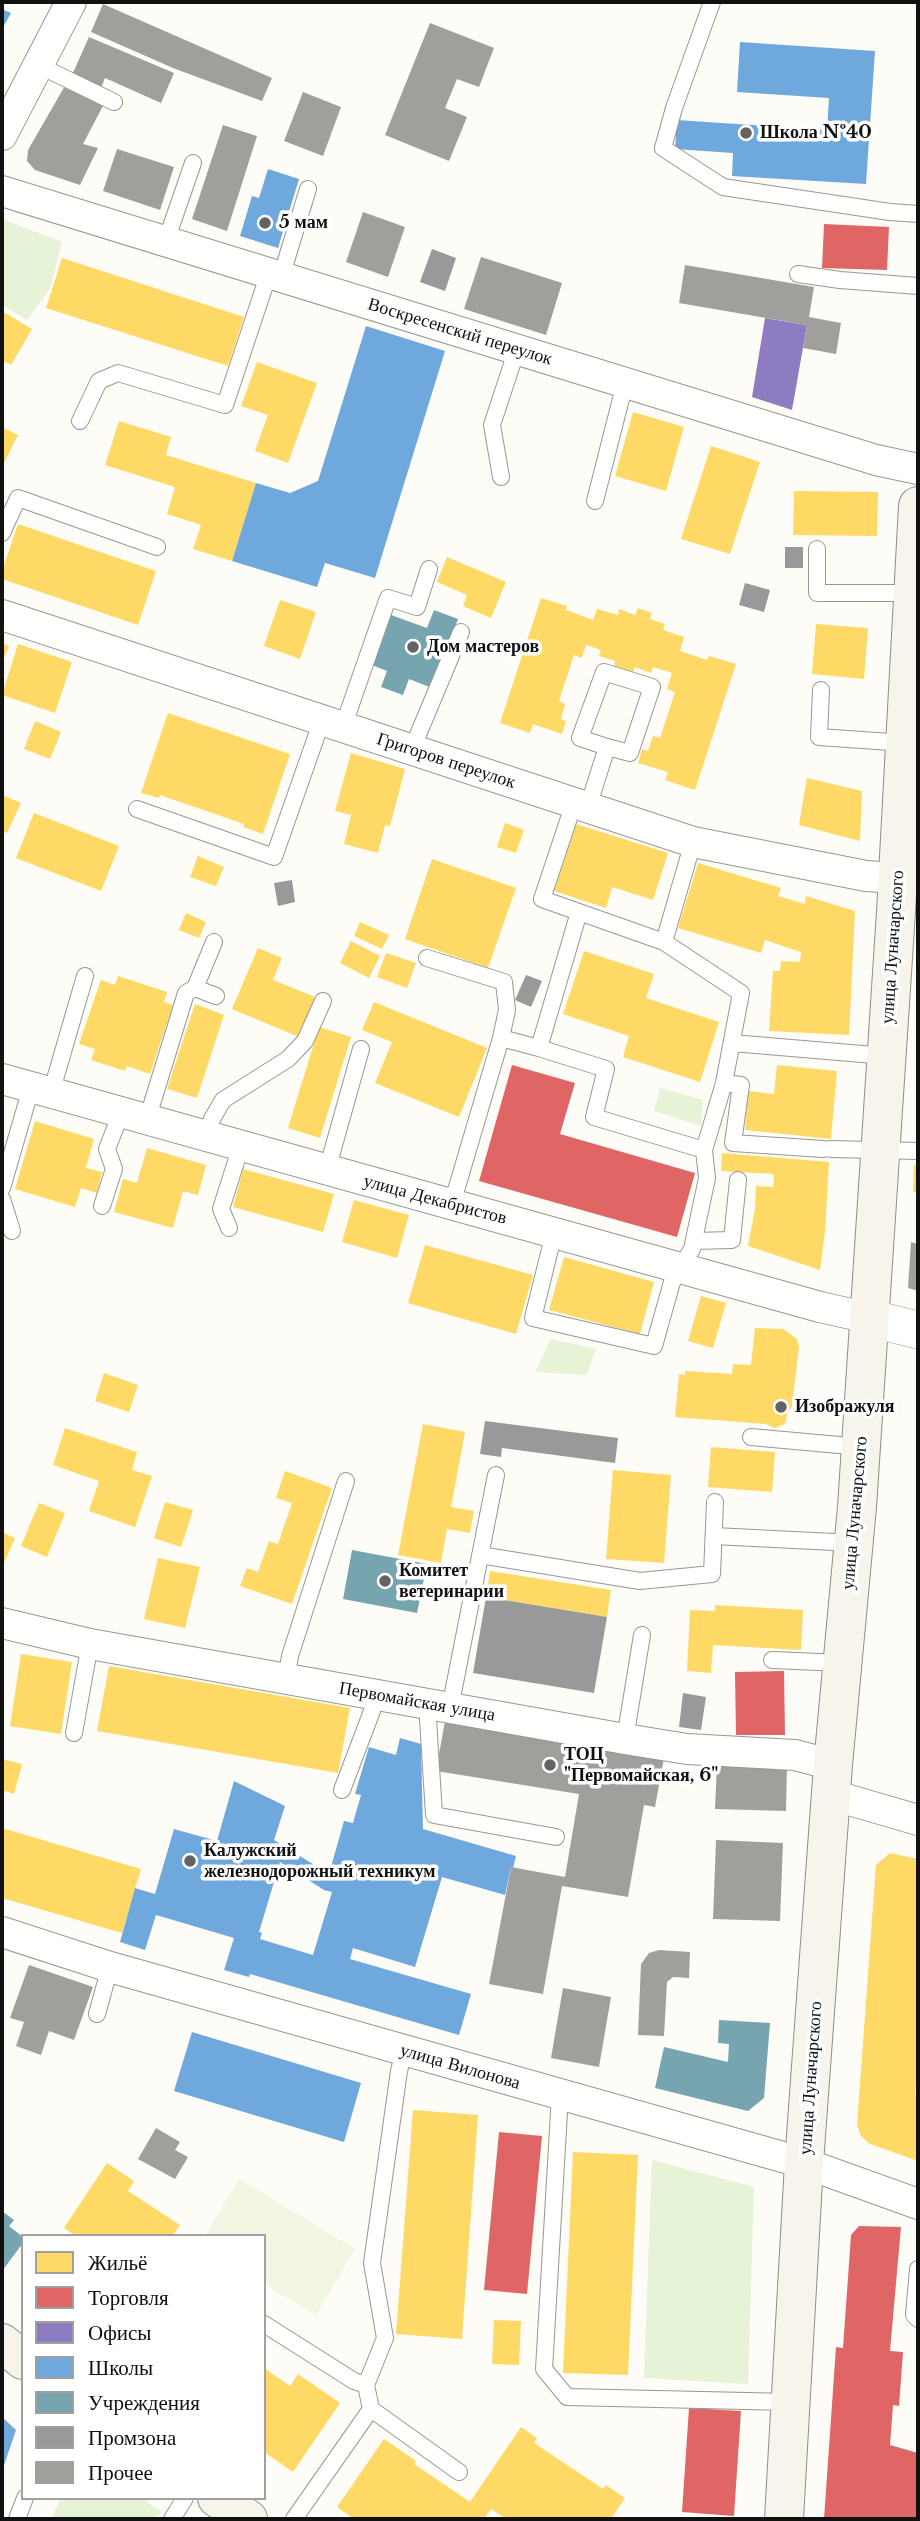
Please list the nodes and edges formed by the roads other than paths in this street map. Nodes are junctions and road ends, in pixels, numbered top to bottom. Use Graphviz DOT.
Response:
graph roads {
  1 [pos="71,2"];
  2 [pos="712,2"];
  3 [pos="38,65"];
  4 [pos="114,102"];
  5 [pos="2,135"];
  6 [pos="193,163"];
  7 [pos="308,188"];
  8 [pos="2,191"];
  9 [pos="918,214"];
  10 [pos="166,242"];
  11 [pos="798,274"];
  12 [pos="275,275"];
  13 [pos="918,286"];
  14 [pos="517,349"];
  15 [pos="625,383"];
  16 [pos="80,421"];
  17 [pos="918,469"];
  18 [pos="501,477"];
  19 [pos="595,501"];
  20 [pos="918,506"];
  21 [pos="2,533"];
  22 [pos="157,547"];
  23 [pos="817,549"];
  24 [pos="429,569"];
  25 [pos="915,605"];
  26 [pos="2,615"];
  27 [pos="461,632"];
  28 [pos="821,691"];
  29 [pos="332,723"];
  30 [pos="912,743"];
  31 [pos="607,747"];
  32 [pos="412,749"];
  33 [pos="581,805"];
  34 [pos="137,809"];
  35 [pos="693,842"];
  36 [pos="900,900"];
  37 [pos="579,912"];
  38 [pos="215,942"];
  39 [pos="664,942"];
  40 [pos="427,957"];
  41 [pos="85,976"];
  42 [pos="195,988"];
  43 [pos="216,996"];
  44 [pos="323,1001"];
  45 [pos="501,1038"];
  46 [pos="732,1043"];
  47 [pos="540,1048"];
  48 [pos="361,1049"];
  49 [pos="886,1056"];
  50 [pos="2,1079"];
  51 [pos="724,1083"];
  52 [pos="41,1090"];
  53 [pos="134,1116"];
  54 [pos="207,1136"];
  55 [pos="241,1146"];
  56 [pos="705,1150"];
  57 [pos="918,1151"];
  58 [pos="879,1152"];
  59 [pos="327,1170"];
  60 [pos="738,1180"];
  61 [pos="2,1188"];
  62 [pos="2,1199"];
  63 [pos="452,1204"];
  64 [pos="102,1206"];
  65 [pos="229,1228"];
  66 [pos="12,1231"];
  67 [pos="554,1233"];
  68 [pos="694,1241"];
  69 [pos="681,1268"];
  70 [pos="869,1318"];
  71 [pos="918,1330"];
  72 [pos="751,1437"];
  73 [pos="861,1447"];
  74 [pos="496,1475"];
  75 [pos="346,1481"];
  76 [pos="715,1502"];
  77 [pos="714,1536"];
  78 [pos="854,1543"];
  79 [pos="480,1555"];
  80 [pos="2,1623"];
  81 [pos="642,1634"];
  82 [pos="90,1644"];
  83 [pos="772,1660"];
  84 [pos="842,1663"];
  85 [pos="286,1679"];
  86 [pos="375,1694"];
  87 [pos="440,1706"];
  88 [pos="74,1733"];
  89 [pos="625,1739"];
  90 [pos="832,1780"];
  91 [pos="342,1790"];
  92 [pos="918,1820"];
  93 [pos="555,1837"];
  94 [pos="2,1933"];
  95 [pos="110,1967"];
  96 [pos="97,2014"];
  97 [pos="404,2051"];
  98 [pos="559,2095"];
  99 [pos="804,2163"];
  100 [pos="918,2204"];
  101 [pos="918,2269"];
  102 [pos="918,2319"];
  103 [pos="266,2325"];
  104 [pos="2,2343"];
  105 [pos="21,2358"];
  106 [pos="366,2385"];
  107 [pos="791,2402"];
  108 [pos="372,2409"];
  109 [pos="459,2472"];
  110 [pos="25,2500"];
  111 [pos="184,2500"];
  112 [pos="220,2500"];
  113 [pos="17,2519"];
  114 [pos="172,2519"];
  115 [pos="248,2519"];
  116 [pos="294,2519"];
  117 [pos="784,2519"];
  1 -- 3 [label="street"];
  2 -- 9 [label="lane"];
  3 -- 4 [label="lane"];
  3 -- 5 [label="street"];
  6 -- 10 [label="lane"];
  7 -- 12 [label="lane"];
  8 -- 10 [label="street, Воскресенский переулок"];
  10 -- 12 [label="street, Воскресенский переулок"];
  11 -- 13 [label="lane"];
  12 -- 14 [label="street, Воскресенский переулок"];
  12 -- 16 [label="lane"];
  14 -- 15 [label="street, Воскресенский переулок"];
  14 -- 18 [label="lane"];
  15 -- 17 [label="street, Воскресенский переулок"];
  15 -- 19 [label="lane"];
  20 -- 25 [label="main road, улица Луначарского"];
  21 -- 22 [label="lane"];
  23 -- 25 [label="lane"];
  24 -- 29 [label="lane"];
  25 -- 30 [label="main road, улица Луначарского"];
  26 -- 29 [label="street, Григоров переулок"];
  27 -- 32 [label="lane"];
  28 -- 30 [label="lane"];
  29 -- 32 [label="street, Григоров переулок"];
  29 -- 34 [label="lane"];
  30 -- 36 [label="main road, улица Луначарского"];
  31 -- 31 [label="lane"];
  31 -- 33 [label="lane"];
  32 -- 33 [label="street, Григоров переулок"];
  33 -- 35 [label="street, Григоров переулок"];
  33 -- 37 [label="lane"];
  35 -- 36 [label="street, Григоров переулок"];
  35 -- 39 [label="lane"];
  36 -- 49 [label="main road, улица Луначарского"];
  37 -- 39 [label="lane"];
  37 -- 47 [label="lane"];
  38 -- 42 [label="lane"];
  39 -- 46 [label="lane"];
  40 -- 45 [label="lane"];
  41 -- 52 [label="lane"];
  42 -- 43 [label="lane"];
  42 -- 53 [label="lane"];
  44 -- 54 [label="lane"];
  45 -- 47 [label="lane"];
  45 -- 63 [label="lane"];
  46 -- 49 [label="lane"];
  46 -- 51 [label="lane"];
  47 -- 56 [label="lane"];
  48 -- 59 [label="lane"];
  49 -- 58 [label="main road, улица Луначарского"];
  50 -- 52 [label="street, улица Декабристов"];
  51 -- 56 [label="lane"];
  51 -- 58 [label="lane"];
  52 -- 53 [label="street, улица Декабристов"];
  52 -- 61 [label="lane"];
  53 -- 54 [label="street, улица Декабристов"];
  53 -- 64 [label="lane"];
  54 -- 55 [label="street, улица Декабристов"];
  55 -- 59 [label="street, улица Декабристов"];
  55 -- 65 [label="lane"];
  56 -- 68 [label="lane"];
  57 -- 58 [label="lane"];
  58 -- 70 [label="main road, улица Луначарского"];
  59 -- 63 [label="street, улица Декабристов"];
  60 -- 68 [label="lane"];
  62 -- 66 [label="lane"];
  63 -- 67 [label="street, улица Декабристов"];
  67 -- 69 [label="street, улица Декабристов"];
  67 -- 69 [label="lane"];
  68 -- 69 [label="lane"];
  69 -- 70 [label="street, улица Декабристов"];
  70 -- 71 [label="street"];
  70 -- 73 [label="main road, улица Луначарского"];
  72 -- 73 [label="lane"];
  73 -- 78 [label="main road, улица Луначарского"];
  74 -- 79 [label="lane"];
  75 -- 85 [label="lane"];
  76 -- 77 [label="lane"];
  77 -- 78 [label="lane"];
  77 -- 79 [label="lane"];
  78 -- 84 [label="main road, улица Луначарского"];
  79 -- 87 [label="lane"];
  80 -- 82 [label="street, Первомайская улица"];
  81 -- 89 [label="lane"];
  82 -- 85 [label="street, Первомайская улица"];
  82 -- 88 [label="lane"];
  83 -- 84 [label="lane"];
  84 -- 90 [label="main road, улица Луначарского"];
  85 -- 86 [label="street, Первомайская улица"];
  86 -- 87 [label="street, Первомайская улица"];
  86 -- 91 [label="lane"];
  87 -- 89 [label="street, Первомайская улица"];
  87 -- 93 [label="lane"];
  89 -- 90 [label="street, Первомайская улица"];
  90 -- 92 [label="street, Первомайская улица"];
  90 -- 99 [label="main road, улица Луначарского"];
  94 -- 95 [label="street, улица Вилонова"];
  95 -- 96 [label="lane"];
  95 -- 97 [label="street, улица Вилонова"];
  97 -- 98 [label="street, улица Вилонова"];
  97 -- 106 [label="lane"];
  98 -- 99 [label="street, улица Вилонова"];
  98 -- 107 [label="lane"];
  99 -- 100 [label="street, улица Вилонова"];
  99 -- 107 [label="main road, улица Луначарского"];
  101 -- 102 [label="lane"];
  103 -- 106 [label="lane"];
  104 -- 105 [label="main road"];
  106 -- 108 [label="lane"];
  107 -- 117 [label="main road, улица Луначарского"];
  108 -- 109 [label="lane"];
  108 -- 116 [label="lane"];
  110 -- 113 [label="lane"];
  111 -- 114 [label="lane"];
  112 -- 115 [label="main road"];
}
